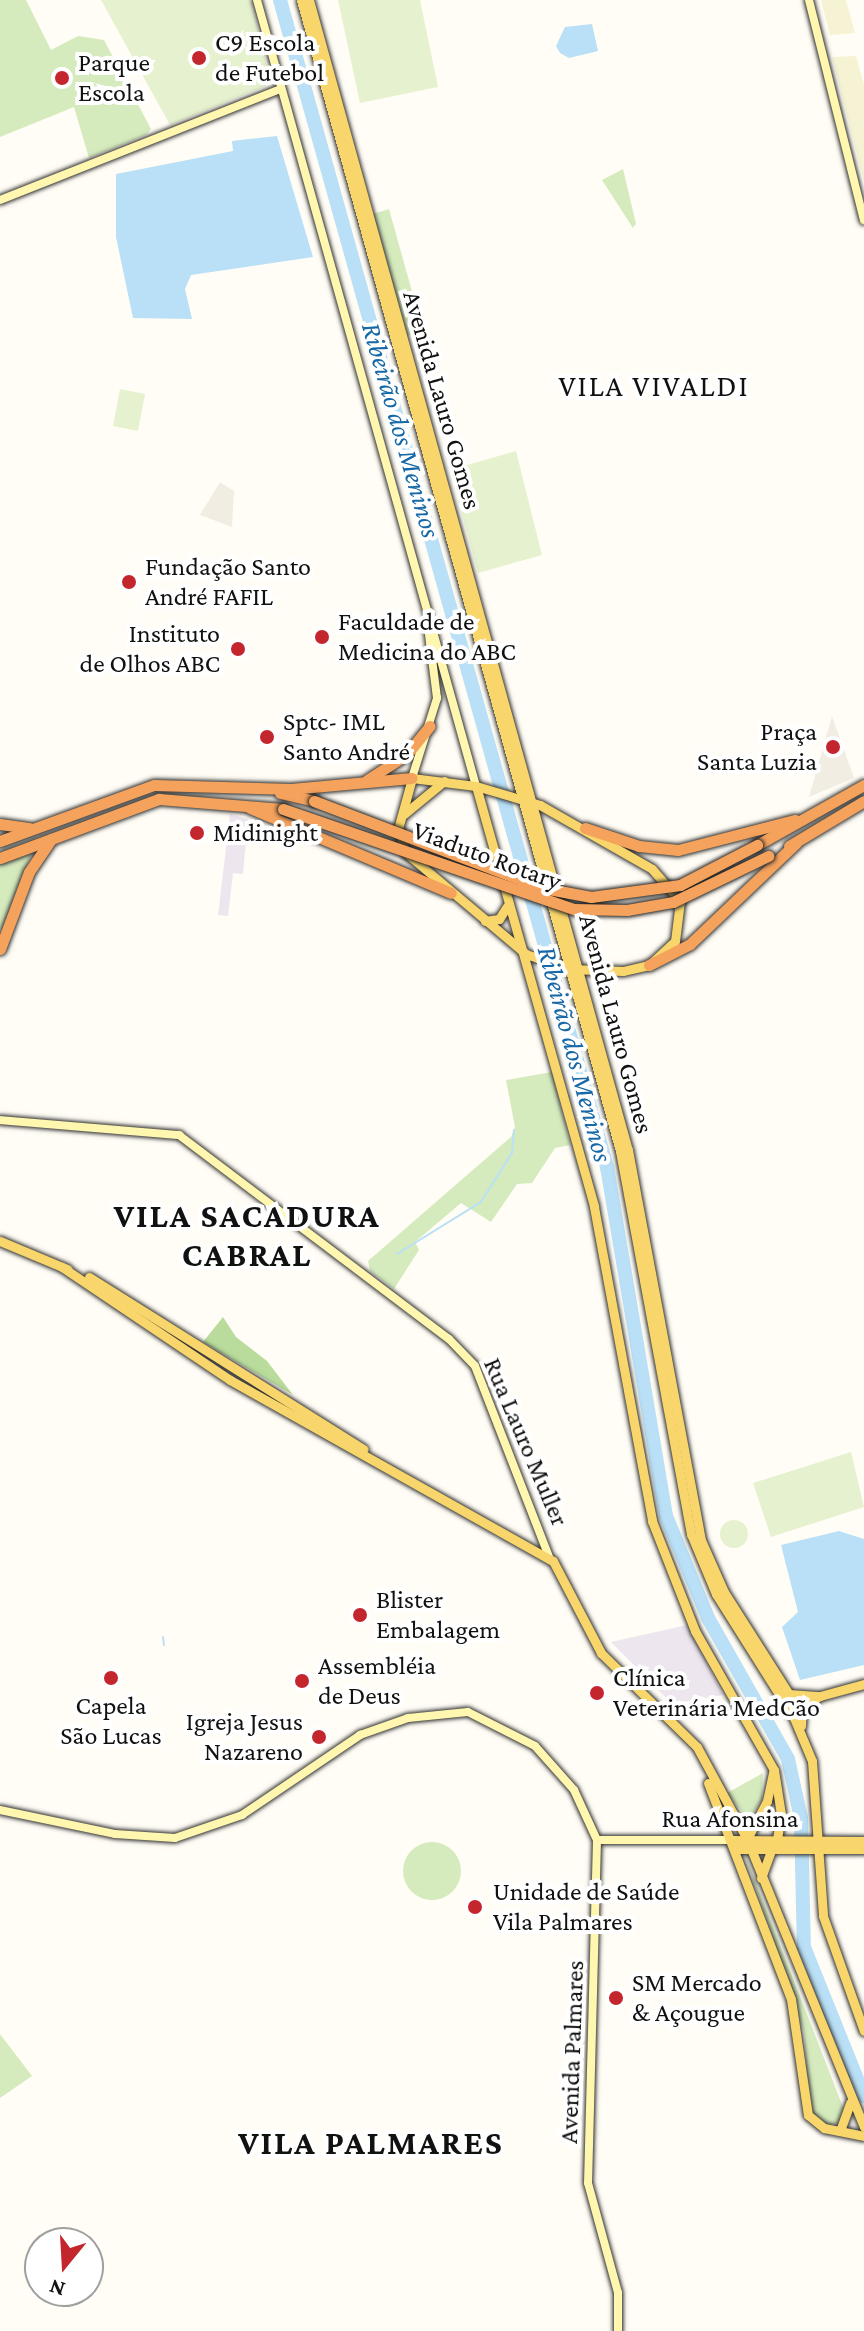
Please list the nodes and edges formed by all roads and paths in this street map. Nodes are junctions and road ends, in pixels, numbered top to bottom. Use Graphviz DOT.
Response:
graph roads {
  1 [pos="257,0"];
  2 [pos="301,0"];
  3 [pos="309,0"];
  4 [pos="809,0"];
  5 [pos="281,89"];
  6 [pos="0,200"];
  7 [pos="864,220"];
  8 [pos="426,607"];
  9 [pos="436,666"];
  10 [pos="446,679"];
  11 [pos="430,726"];
  12 [pos="864,777"];
  13 [pos="412,778"];
  14 [pos="444,781"];
  15 [pos="362,783"];
  16 [pos="864,785"];
  17 [pos="476,786"];
  18 [pos="256,788"];
  19 [pos="524,800"];
  20 [pos="235,801"];
  21 [pos="864,801"];
  22 [pos="828,804"];
  23 [pos="864,809"];
  24 [pos="838,817"];
  25 [pos="400,820"];
  26 [pos="795,820"];
  27 [pos="0,824"];
  28 [pos="38,828"];
  29 [pos="585,828"];
  30 [pos="51,839"];
  31 [pos="0,841"];
  32 [pos="796,843"];
  33 [pos="0,858"];
  34 [pos="451,893"];
  35 [pos="507,906"];
  36 [pos="485,921"];
  37 [pos="518,948"];
  38 [pos="0,949"];
  39 [pos="538,959"];
  40 [pos="649,965"];
  41 [pos="570,968"];
  42 [pos="529,982"];
  43 [pos="0,1120"];
  44 [pos="0,1241"];
  45 [pos="551,1560"];
  46 [pos="864,1684"];
  47 [pos="820,1696"];
  48 [pos="803,1736"];
  49 [pos="700,1757"];
  50 [pos="774,1770"];
  51 [pos="0,1810"];
  52 [pos="597,1840"];
  53 [pos="864,1841"];
  54 [pos="733,1844"];
  55 [pos="748,1844"];
  56 [pos="774,1844"];
  57 [pos="817,1845"];
  58 [pos="864,1849"];
  59 [pos="761,1881"];
  60 [pos="864,2031"];
  61 [pos="849,2099"];
  62 [pos="864,2127"];
  63 [pos="841,2128"];
  64 [pos="864,2136"];
  65 [pos="618,2331"];
  1 -- 5 [label="street"];
  2 -- 19 [label="main road, Avenida Lauro Gomes"];
  3 -- 19 [label="main road, Avenida Lauro Gomes"];
  4 -- 7 [label="street"];
  5 -- 6 [label="street"];
  5 -- 8 [label="street"];
  8 -- 9 [label="street"];
  8 -- 10 [label="street"];
  9 -- 10 [label="street"];
  9 -- 11 [label="street"];
  10 -- 17 [label="street"];
  11 -- 13 [label="street"];
  11 -- 15 [label="highway"];
  12 -- 22 [label="highway"];
  13 -- 14 [label="main road"];
  13 -- 15 [label="highway"];
  13 -- 25 [label="main road"];
  14 -- 17 [label="main road"];
  14 -- 25 [label="main road"];
  15 -- 18 [label="highway"];
  16 -- 22 [label="highway"];
  17 -- 19 [label="main road"];
  17 -- 35 [label="main road"];
  18 -- 26 [label="highway, Viaduto Rotary, bridge"];
  18 -- 28 [label="highway"];
  19 -- 29 [label="main road"];
  19 -- 41 [label="main road, Avenida Lauro Gomes"];
  20 -- 30 [label="highway"];
  20 -- 32 [label="highway, Viaduto Rotary, bridge"];
  20 -- 34 [label="highway"];
  21 -- 24 [label="highway"];
  22 -- 26 [label="highway"];
  23 -- 24 [label="highway"];
  24 -- 32 [label="highway"];
  25 -- 34 [label="main road"];
  26 -- 29 [label="highway"];
  27 -- 28 [label="highway"];
  28 -- 31 [label="highway"];
  29 -- 40 [label="main road"];
  30 -- 33 [label="highway"];
  30 -- 38 [label="highway"];
  32 -- 40 [label="highway"];
  34 -- 36 [label="main road"];
  35 -- 36 [label="main road"];
  35 -- 37 [label="main road"];
  36 -- 37 [label="main road"];
  37 -- 39 [label="main road"];
  37 -- 42 [label="main road"];
  39 -- 41 [label="main road"];
  39 -- 42 [label="main road"];
  40 -- 41 [label="main road"];
  41 -- 47 [label="main road, Avenida Lauro Gomes"];
  41 -- 48 [label="main road, Avenida Lauro Gomes"];
  42 -- 50 [label="main road"];
  43 -- 45 [label="street, Rua Lauro Muller"];
  44 -- 45 [label="main road"];
  45 -- 49 [label="main road, Rua Lauro Muller"];
  46 -- 47 [label="main road"];
  47 -- 48 [label="main road"];
  48 -- 57 [label="main road, Avenida Lauro Gomes"];
  49 -- 54 [label="main road, Rua Lauro Muller"];
  49 -- 55 [label="main road, Rua Lauro Muller"];
  50 -- 55 [label="main road"];
  50 -- 56 [label="main road"];
  51 -- 52 [label="street, Avenida Palmares"];
  52 -- 54 [label="street, Rua Afonsina"];
  52 -- 65 [label="street, Avenida Palmares"];
  53 -- 57 [label="main road, Rua Afonsina"];
  54 -- 55 [label="main road, Rua Afonsina"];
  54 -- 63 [label="main road, Rua Lauro Muller"];
  55 -- 56 [label="main road, Rua Afonsina"];
  55 -- 59 [label="main road, Rua Lauro Muller"];
  56 -- 57 [label="main road, Rua Afonsina"];
  56 -- 59 [label="main road"];
  57 -- 58 [label="main road, Rua Afonsina"];
  57 -- 60 [label="main road, Avenida Lauro Gomes"];
  59 -- 61 [label="main road, Rua Lauro Muller"];
  61 -- 62 [label="main road, Rua Lauro Muller"];
  61 -- 63 [label="main road"];
  63 -- 64 [label="main road"];
}
